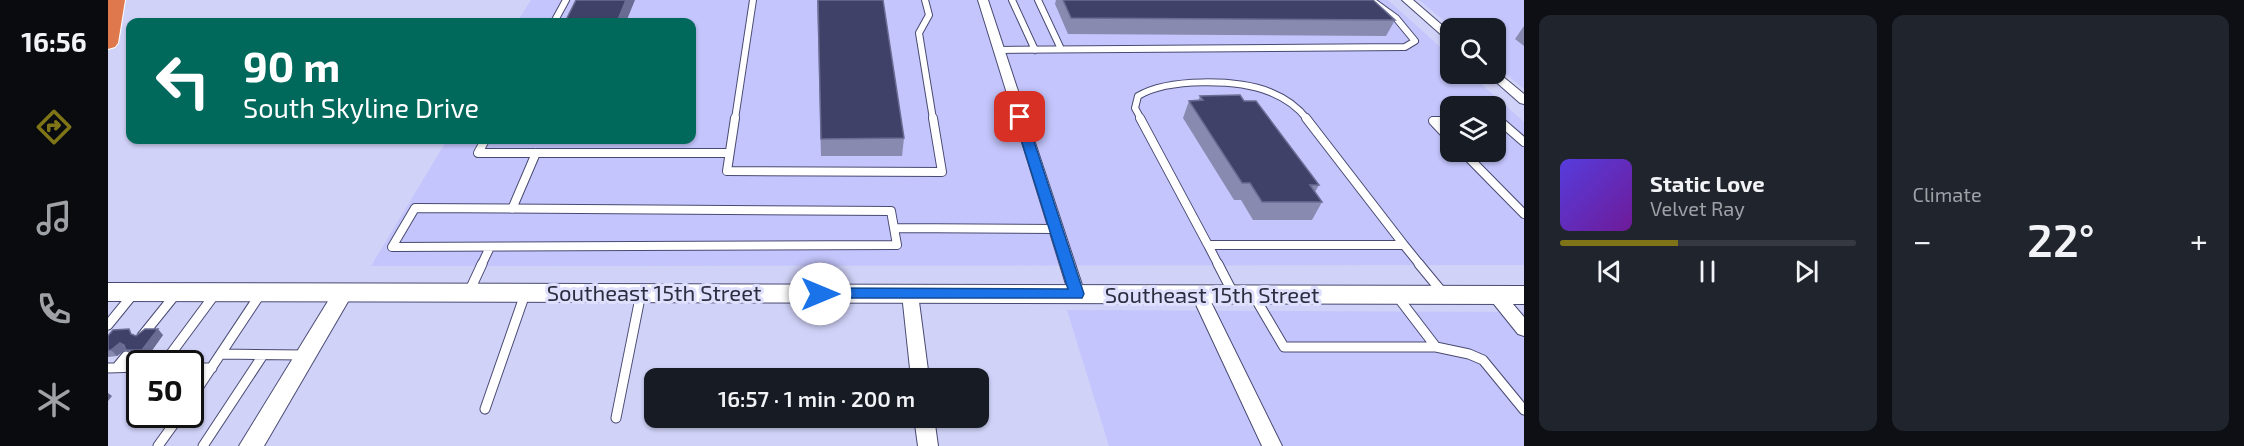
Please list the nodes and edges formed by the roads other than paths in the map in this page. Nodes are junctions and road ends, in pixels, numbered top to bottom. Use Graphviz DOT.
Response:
graph roads {
  1 [pos="116,0"];
  2 [pos="566,0"];
  3 [pos="753,0"];
  4 [pos="925,0"];
  5 [pos="983,0"];
  6 [pos="1012,0"];
  7 [pos="1038,0"];
  8 [pos="1371,0"];
  9 [pos="1407,0"];
  10 [pos="556,18"];
  11 [pos="1440,28"];
  12 [pos="108,43"];
  13 [pos="1061,49"];
  14 [pos="999,50"];
  15 [pos="1035,50"];
  16 [pos="1505,84"];
  17 [pos="1524,100"];
  18 [pos="1440,121"];
  19 [pos="1506,126"];
  20 [pos="1440,128"];
  21 [pos="1524,142"];
  22 [pos="484,144"];
  23 [pos="536,153"];
  24 [pos="729,153"];
  25 [pos="1472,162"];
  26 [pos="512,209"];
  27 [pos="1524,214"];
  28 [pos="894,228"];
  29 [pos="1056,229"];
  30 [pos="1404,244"];
  31 [pos="1208,245"];
  32 [pos="490,248"];
  33 [pos="108,292"];
  34 [pos="135,292"];
  35 [pos="177,292"];
  36 [pos="217,292"];
  37 [pos="261,292"];
  38 [pos="343,293"];
  39 [pos="469,293"];
  40 [pos="525,293"];
  41 [pos="641,293"];
  42 [pos="910,294"];
  43 [pos="1077,294"];
  44 [pos="1199,294"];
  45 [pos="1244,294"];
  46 [pos="1444,294"];
  47 [pos="1495,294"];
  48 [pos="1396,295"];
  49 [pos="1524,295"];
  50 [pos="108,325"];
  51 [pos="1524,329"];
  52 [pos="142,336"];
  53 [pos="1436,347"];
  54 [pos="174,350"];
  55 [pos="222,354"];
  56 [pos="263,355"];
  57 [pos="306,355"];
  58 [pos="126,356"];
  59 [pos="113,368"];
  60 [pos="204,368"];
  61 [pos="212,368"];
  62 [pos="919,368"];
  63 [pos="204,380"];
  64 [pos="485,409"];
  65 [pos="1524,410"];
  66 [pos="616,418"];
  67 [pos="171,428"];
  68 [pos="926,428"];
  69 [pos="158,446"];
  70 [pos="203,446"];
  71 [pos="251,446"];
  72 [pos="928,446"];
  73 [pos="1272,446"];
  1 -- 12 [label="highway"];
  2 -- 10 [label="lane"];
  3 -- 24 [label="lane"];
  4 -- 24 [label="lane"];
  5 -- 14 [label="street"];
  6 -- 15 [label="lane"];
  7 -- 13 [label="lane"];
  8 -- 13 [label="lane"];
  9 -- 11 [label="street"];
  13 -- 15 [label="lane"];
  14 -- 15 [label="lane"];
  14 -- 29 [label="street"];
  16 -- 17 [label="street"];
  18 -- 20 [label="lane"];
  19 -- 21 [label="lane"];
  22 -- 23 [label="lane"];
  23 -- 24 [label="lane"];
  23 -- 26 [label="lane"];
  25 -- 27 [label="lane"];
  26 -- 28 [label="lane"];
  26 -- 32 [label="lane"];
  28 -- 29 [label="lane"];
  28 -- 32 [label="lane"];
  29 -- 43 [label="street"];
  30 -- 31 [label="lane"];
  30 -- 31 [label="lane"];
  30 -- 46 [label="lane"];
  31 -- 45 [label="lane"];
  32 -- 39 [label="lane"];
  33 -- 34 [label="main road, Southeast 15th Street"];
  34 -- 35 [label="main road, Southeast 15th Street"];
  34 -- 50 [label="lane"];
  35 -- 36 [label="main road, Southeast 15th Street"];
  35 -- 52 [label="lane"];
  36 -- 37 [label="main road, Southeast 15th Street"];
  36 -- 54 [label="lane"];
  37 -- 38 [label="main road, Southeast 15th Street"];
  37 -- 55 [label="lane"];
  38 -- 39 [label="main road, Southeast 15th Street"];
  38 -- 57 [label="street"];
  39 -- 40 [label="main road, Southeast 15th Street"];
  40 -- 41 [label="main road, Southeast 15th Street"];
  40 -- 64 [label="lane"];
  41 -- 42 [label="main road, Southeast 15th Street"];
  41 -- 66 [label="lane"];
  42 -- 43 [label="main road, Southeast 15th Street"];
  42 -- 62 [label="street"];
  43 -- 44 [label="main road, Southeast 15th Street"];
  44 -- 45 [label="main road, Southeast 15th Street"];
  44 -- 73 [label="street"];
  45 -- 48 [label="main road, Southeast 15th Street"];
  45 -- 53 [label="lane"];
  46 -- 47 [label="main road, Southeast 15th Street"];
  46 -- 48 [label="main road, Southeast 15th Street"];
  47 -- 49 [label="main road, Southeast 15th Street"];
  47 -- 51 [label="street"];
  48 -- 53 [label="lane"];
  53 -- 65 [label="lane"];
  55 -- 56 [label="lane"];
  55 -- 61 [label="lane"];
  56 -- 57 [label="lane"];
  56 -- 70 [label="lane"];
  57 -- 71 [label="street"];
  58 -- 59 [label="lane"];
  60 -- 61 [label="lane"];
  61 -- 63 [label="lane"];
  67 -- 69 [label="lane"];
  68 -- 72 [label="street"];
}
